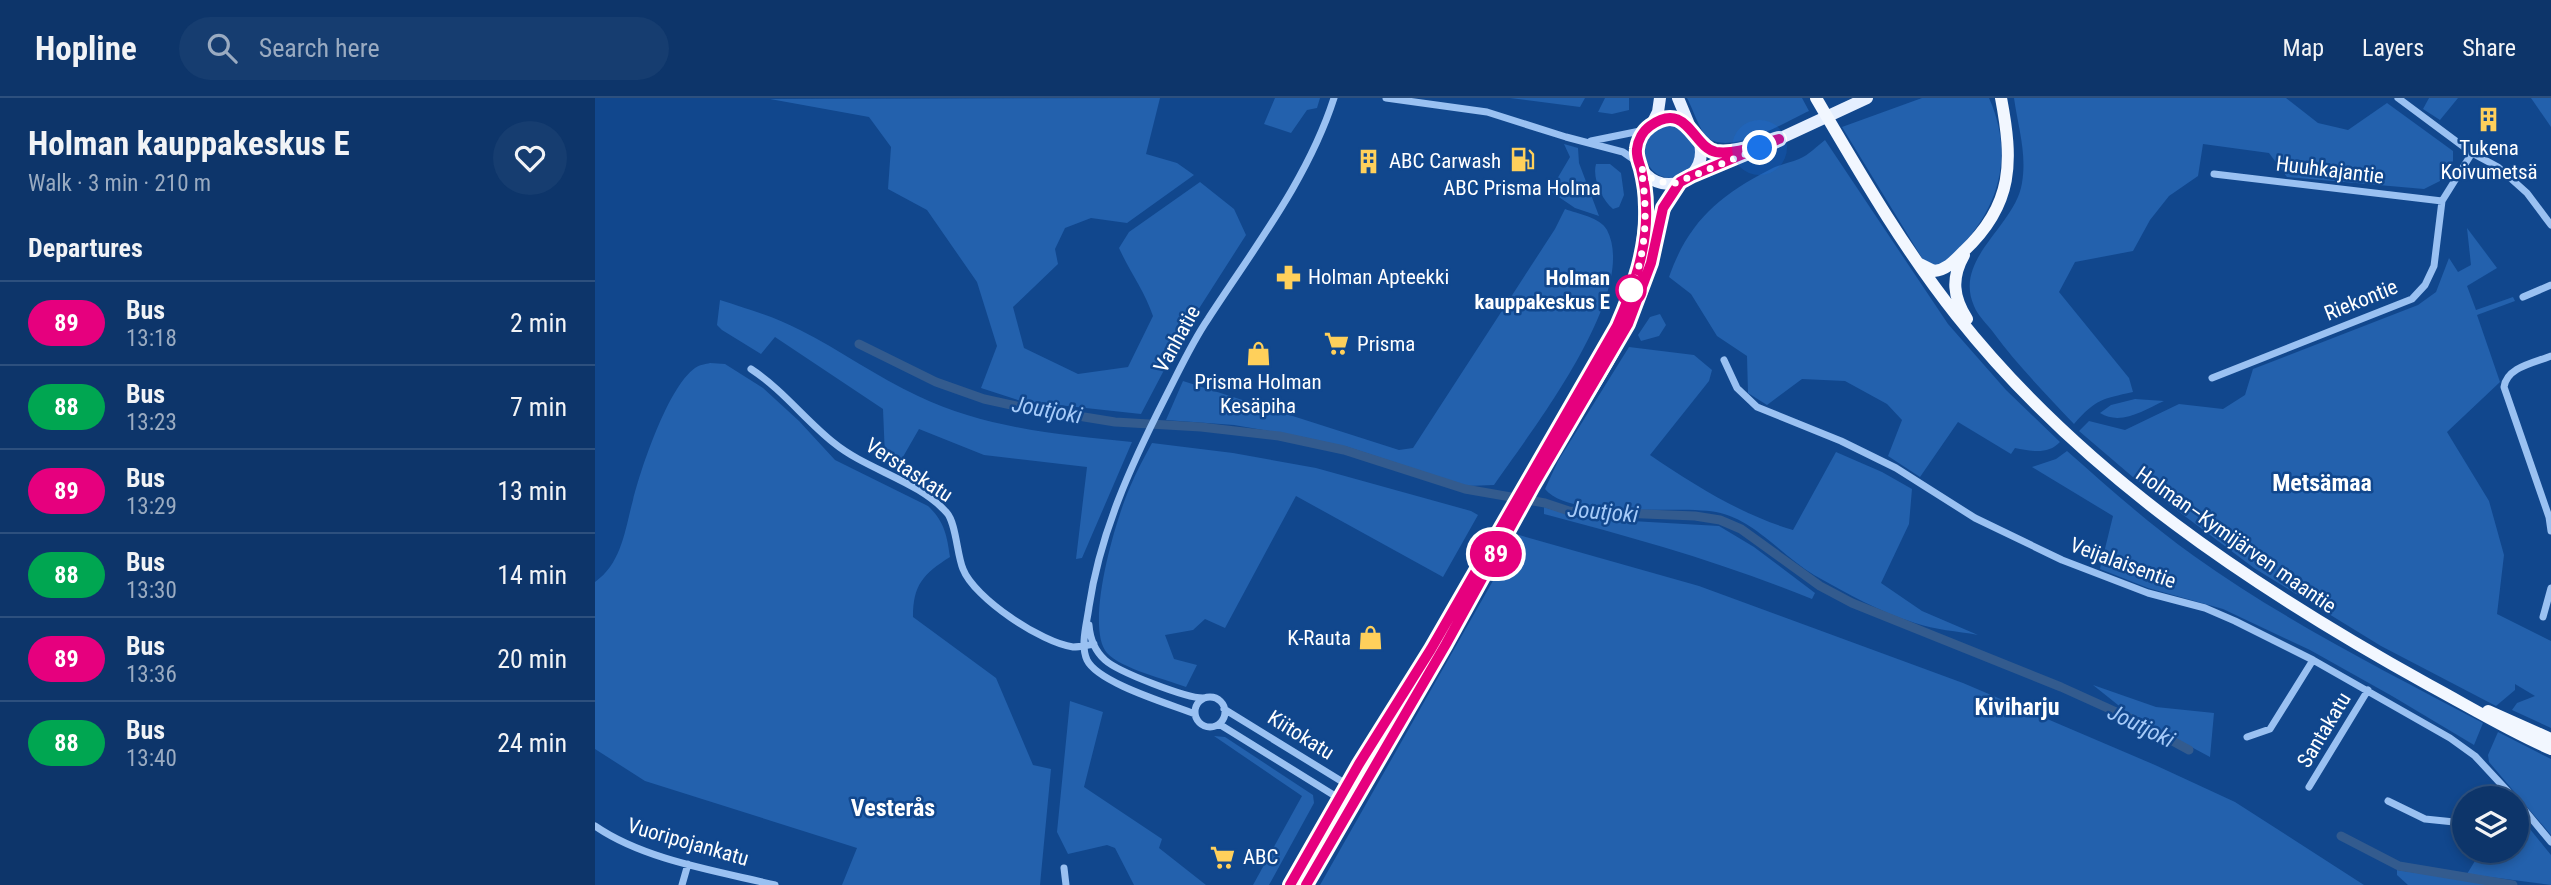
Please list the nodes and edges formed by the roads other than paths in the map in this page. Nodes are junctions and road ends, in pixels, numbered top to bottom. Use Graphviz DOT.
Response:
graph roads {
  1 [pos="1335,98"];
  2 [pos="1387,98"];
  3 [pos="1660,98"];
  4 [pos="1678,98"];
  5 [pos="1816,98"];
  6 [pos="1867,98"];
  7 [pos="1876,98"];
  8 [pos="1995,98"];
  9 [pos="2001,98"];
  10 [pos="2398,98"];
  11 [pos="1834,114"];
  12 [pos="2006,124"];
  13 [pos="1649,127"];
  14 [pos="1691,128"];
  15 [pos="1779,139"];
  16 [pos="1699,141"];
  17 [pos="1586,142"];
  18 [pos="2472,153"];
  19 [pos="1640,166"];
  20 [pos="2214,174"];
  21 [pos="1685,179"];
  22 [pos="2442,201"];
  23 [pos="2551,225"];
  24 [pos="1970,246"];
  25 [pos="1913,258"];
  26 [pos="2551,285"];
  27 [pos="2523,297"];
  28 [pos="2551,356"];
  29 [pos="1724,360"];
  30 [pos="1994,360"];
  31 [pos="751,369"];
  32 [pos="2212,378"];
  33 [pos="1530,484"];
  34 [pos="1507,525"];
  35 [pos="2551,531"];
  36 [pos="2551,589"];
  37 [pos="1088,614"];
  38 [pos="2543,617"];
  39 [pos="1094,644"];
  40 [pos="1085,646"];
  41 [pos="2313,660"];
  42 [pos="2430,685"];
  43 [pos="2368,690"];
  44 [pos="1203,698"];
  45 [pos="1224,709"];
  46 [pos="1195,713"];
  47 [pos="1219,724"];
  48 [pos="2247,737"];
  49 [pos="2551,739"];
  50 [pos="2551,749"];
  51 [pos="1346,784"];
  52 [pos="2501,786"];
  53 [pos="2309,788"];
  54 [pos="1359,792"];
  55 [pos="1339,798"];
  56 [pos="2388,801"];
  57 [pos="1351,806"];
  58 [pos="2529,817"];
  59 [pos="2452,822"];
  60 [pos="595,826"];
  61 [pos="2551,842"];
  62 [pos="688,864"];
  63 [pos="1064,868"];
  64 [pos="682,885"];
  65 [pos="775,885"];
  66 [pos="1066,885"];
  67 [pos="1290,885"];
  68 [pos="1306,885"];
  1 -- 37 [label="street, Vanhatie"];
  2 -- 17 [label="street"];
  3 -- 13 [label="main road"];
  4 -- 14 [label="main road"];
  5 -- 25 [label="highway, Holman–Kymijärven maantie"];
  6 -- 11 [label="main road"];
  7 -- 11 [label="main road"];
  8 -- 12 [label="highway"];
  9 -- 12 [label="highway"];
  10 -- 18 [label="street"];
  11 -- 15 [label="main road"];
  12 -- 24 [label="highway"];
  13 -- 14 [label="main road"];
  13 -- 17 [label="street"];
  13 -- 19 [label="main road"];
  14 -- 16 [label="main road"];
  15 -- 16 [label="main road"];
  15 -- 21 [label="main road"];
  16 -- 21 [label="main road"];
  17 -- 19 [label="street"];
  18 -- 22 [label="street, Riekontie"];
  18 -- 23 [label="street"];
  19 -- 21 [label="main road"];
  19 -- 33 [label="main road"];
  20 -- 22 [label="street, Huuhkajantie"];
  21 -- 33 [label="main road"];
  22 -- 32 [label="street, Riekontie"];
  24 -- 25 [label="highway"];
  24 -- 30 [label="highway"];
  25 -- 30 [label="highway, Holman–Kymijärven maantie"];
  26 -- 27 [label="street"];
  28 -- 35 [label="street"];
  29 -- 41 [label="street, Veijalaisentie"];
  30 -- 42 [label="highway, Holman–Kymijärven maantie"];
  31 -- 40 [label="street, Verstaskatu"];
  33 -- 34 [label="main road"];
  34 -- 51 [label="main road"];
  34 -- 54 [label="main road"];
  36 -- 38 [label="street"];
  37 -- 39 [label="street, Vanhatie"];
  37 -- 40 [label="street, Vanhatie"];
  39 -- 40 [label="street, Verstaskatu"];
  39 -- 44 [label="street"];
  40 -- 46 [label="street"];
  41 -- 43 [label="street, Veijalaisentie"];
  41 -- 48 [label="street"];
  42 -- 49 [label="highway, Holman–Kymijärven maantie"];
  42 -- 50 [label="highway, Holman–Kymijärven maantie"];
  43 -- 52 [label="street, Veijalaisentie"];
  43 -- 53 [label="street, Santakatu"];
  44 -- 45 [label="street"];
  44 -- 46 [label="street"];
  45 -- 47 [label="street"];
  45 -- 51 [label="street, Kiitokatu"];
  46 -- 47 [label="street"];
  47 -- 55 [label="street, Kiitokatu"];
  51 -- 54 [label="street, Kiitokatu"];
  51 -- 55 [label="main road"];
  54 -- 57 [label="main road"];
  55 -- 57 [label="street, Kiitokatu"];
  55 -- 67 [label="main road"];
  56 -- 59 [label="street"];
  57 -- 68 [label="main road"];
  58 -- 61 [label="street, Veijalaisentie"];
  60 -- 62 [label="street, Vuoripojankatu"];
  62 -- 64 [label="street"];
  62 -- 65 [label="street, Vuoripojankatu"];
  63 -- 66 [label="street"];
}
